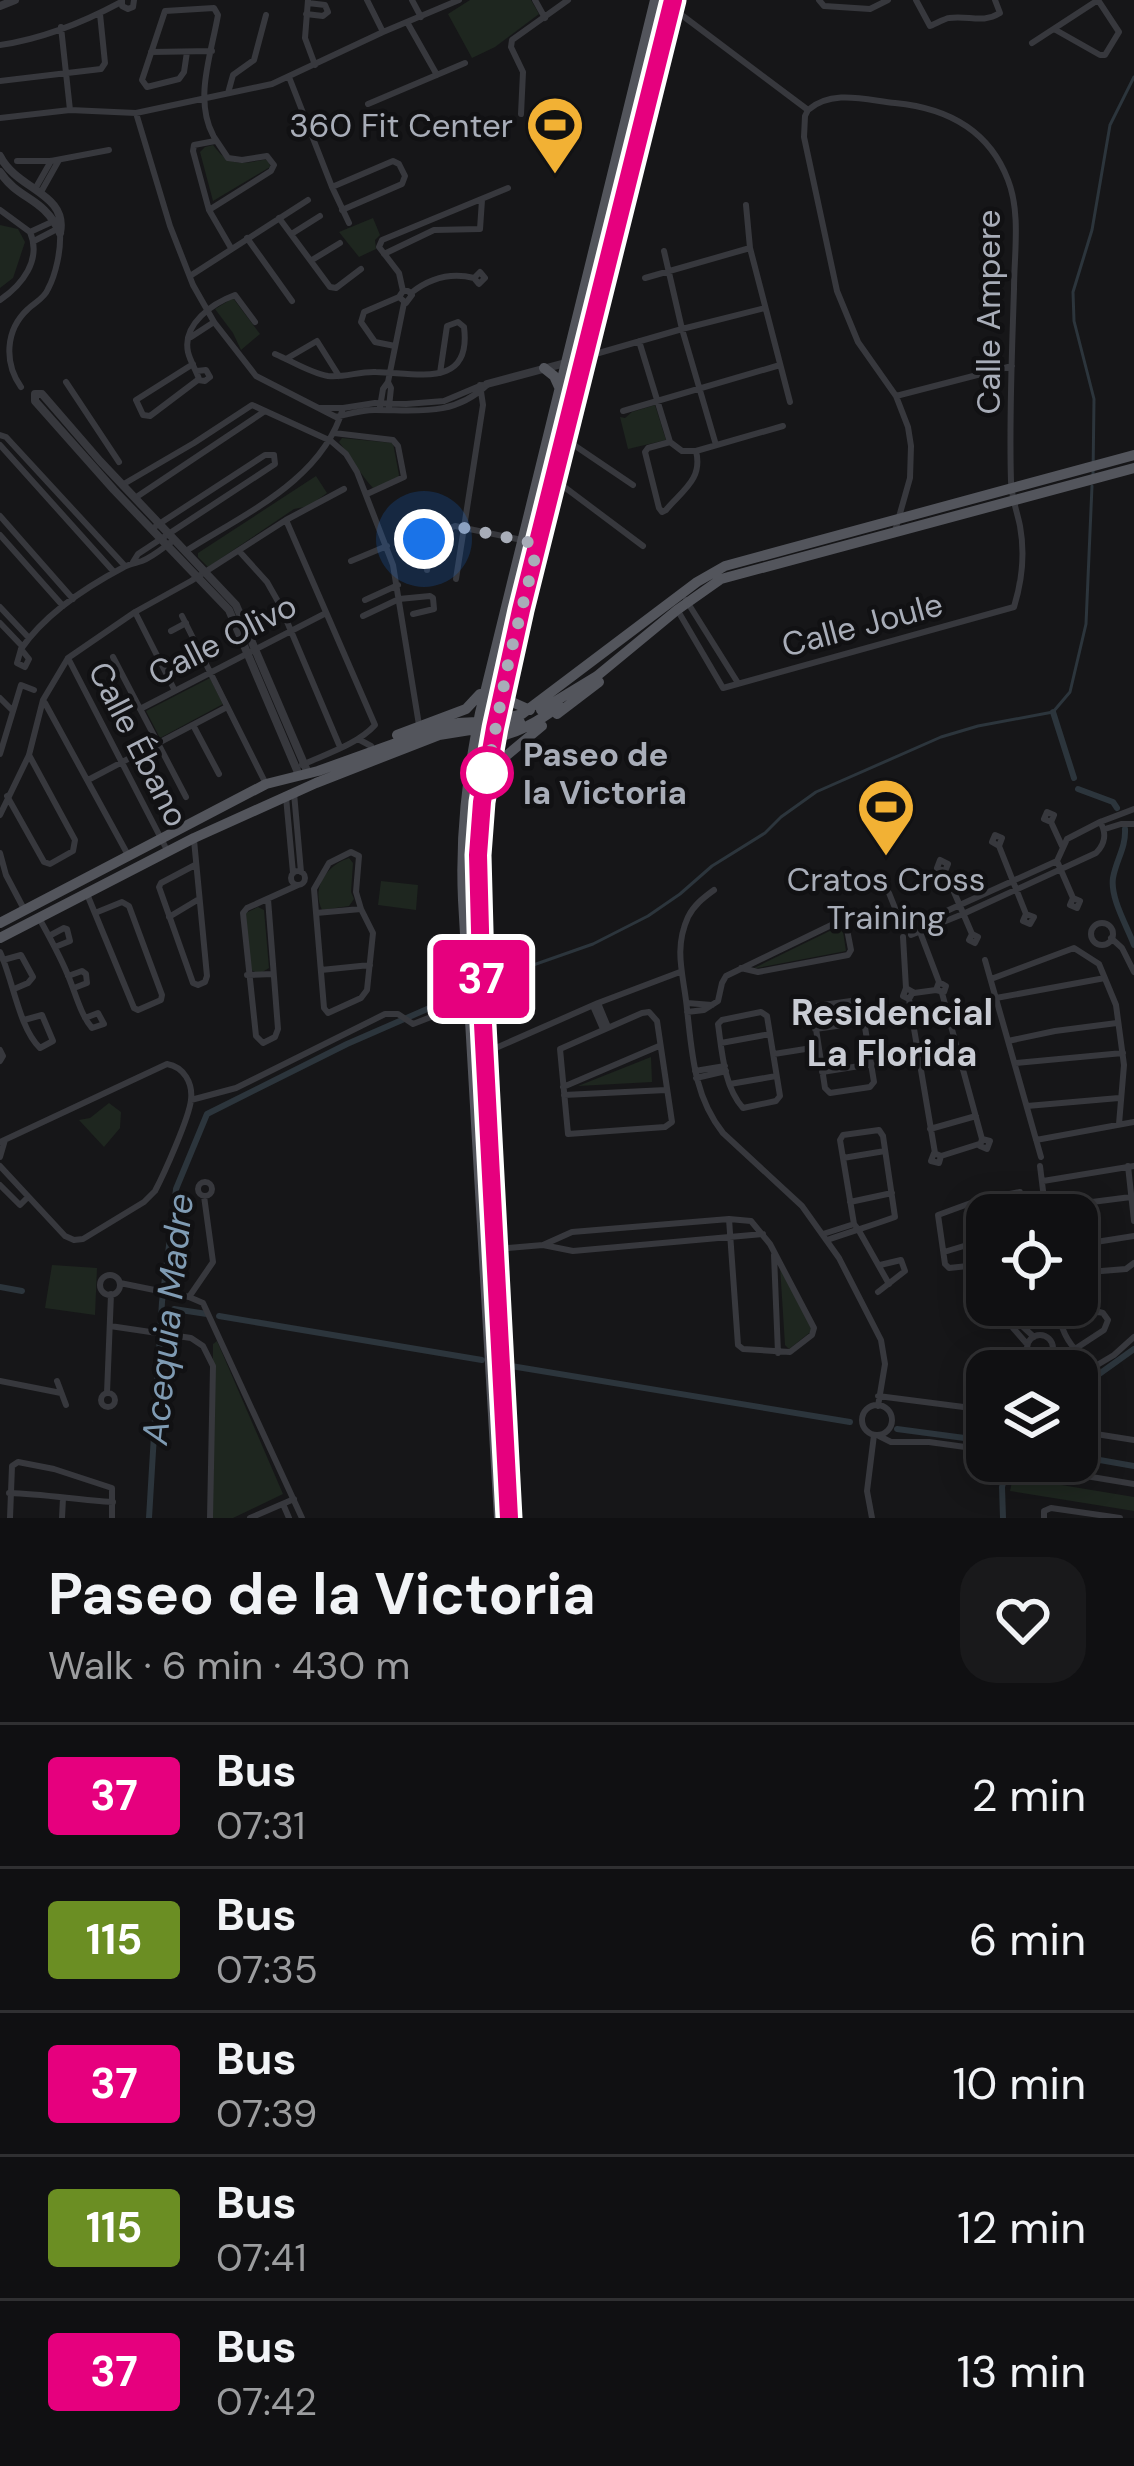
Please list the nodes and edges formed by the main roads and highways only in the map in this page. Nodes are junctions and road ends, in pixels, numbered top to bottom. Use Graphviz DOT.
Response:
graph roads {
  1 [pos="654,3"];
  2 [pos="672,4"];
  3 [pos="618,148"];
  4 [pos="634,158"];
  5 [pos="614,166"];
  6 [pos="629,177"];
  7 [pos="544,368"];
  8 [pos="559,387"];
  9 [pos="1134,455"];
  10 [pos="1134,468"];
  11 [pos="1092,473"];
  12 [pos="1012,494"];
  13 [pos="526,524"];
  14 [pos="541,528"];
  15 [pos="522,540"];
  16 [pos="536,553"];
  17 [pos="679,602"];
  18 [pos="652,617"];
  19 [pos="635,646"];
  20 [pos="489,675"];
  21 [pos="580,685"];
  22 [pos="503,693"];
  23 [pos="530,710"];
  24 [pos="478,721"];
  25 [pos="495,729"];
  26 [pos="439,735"];
  27 [pos="389,745"];
  28 [pos="474,746"];
  29 [pos="369,762"];
  30 [pos="470,763"];
  31 [pos="327,767"];
  32 [pos="482,802"];
  33 [pos="207,825"];
  34 [pos="462,826"];
  35 [pos="479,832"];
  36 [pos="164,846"];
  37 [pos="461,851"];
  38 [pos="478,855"];
  39 [pos="0,923"];
  40 [pos="0,938"];
  41 [pos="479,1055"];
  42 [pos="489,1249"];
  43 [pos="499,1518"];
  44 [pos="509,1518"];
  1 -- 3 [label="main road"];
  2 -- 4 [label="main road"];
  3 -- 4 [label="main road"];
  3 -- 5 [label="main road"];
  4 -- 6 [label="main road"];
  5 -- 6 [label="main road"];
  5 -- 8 [label="main road"];
  6 -- 14 [label="main road"];
  7 -- 8 [label="main road"];
  8 -- 13 [label="main road"];
  9 -- 11 [label="main road"];
  10 -- 11 [label="main road"];
  11 -- 12 [label="main road"];
  12 -- 17 [label="main road"];
  12 -- 17 [label="main road"];
  13 -- 14 [label="main road"];
  13 -- 15 [label="main road"];
  14 -- 16 [label="main road"];
  15 -- 16 [label="main road"];
  15 -- 20 [label="main road"];
  16 -- 22 [label="main road"];
  17 -- 18 [label="main road"];
  17 -- 19 [label="main road"];
  18 -- 21 [label="main road"];
  18 -- 23 [label="main road"];
  19 -- 21 [label="main road"];
  19 -- 32 [label="main road"];
  20 -- 24 [label="main road"];
  20 -- 31 [label="main road"];
  21 -- 25 [label="main road"];
  22 -- 23 [label="main road"];
  22 -- 24 [label="main road"];
  22 -- 25 [label="main road"];
  23 -- 25 [label="main road"];
  24 -- 25 [label="main road"];
  24 -- 26 [label="main road"];
  24 -- 27 [label="main road"];
  24 -- 28 [label="main road"];
  25 -- 28 [label="main road"];
  25 -- 32 [label="main road"];
  26 -- 29 [label="main road"];
  26 -- 30 [label="main road"];
  27 -- 29 [label="main road"];
  27 -- 31 [label="main road"];
  28 -- 30 [label="main road"];
  29 -- 33 [label="main road"];
  30 -- 34 [label="main road"];
  31 -- 33 [label="main road"];
  32 -- 35 [label="main road"];
  33 -- 36 [label="main road"];
  33 -- 36 [label="main road"];
  34 -- 35 [label="main road"];
  34 -- 37 [label="main road"];
  35 -- 38 [label="main road"];
  36 -- 39 [label="main road"];
  36 -- 40 [label="main road"];
  37 -- 38 [label="main road"];
  37 -- 41 [label="main road"];
  38 -- 41 [label="main road"];
  41 -- 42 [label="main road"];
  42 -- 43 [label="main road"];
  42 -- 44 [label="main road"];
}
